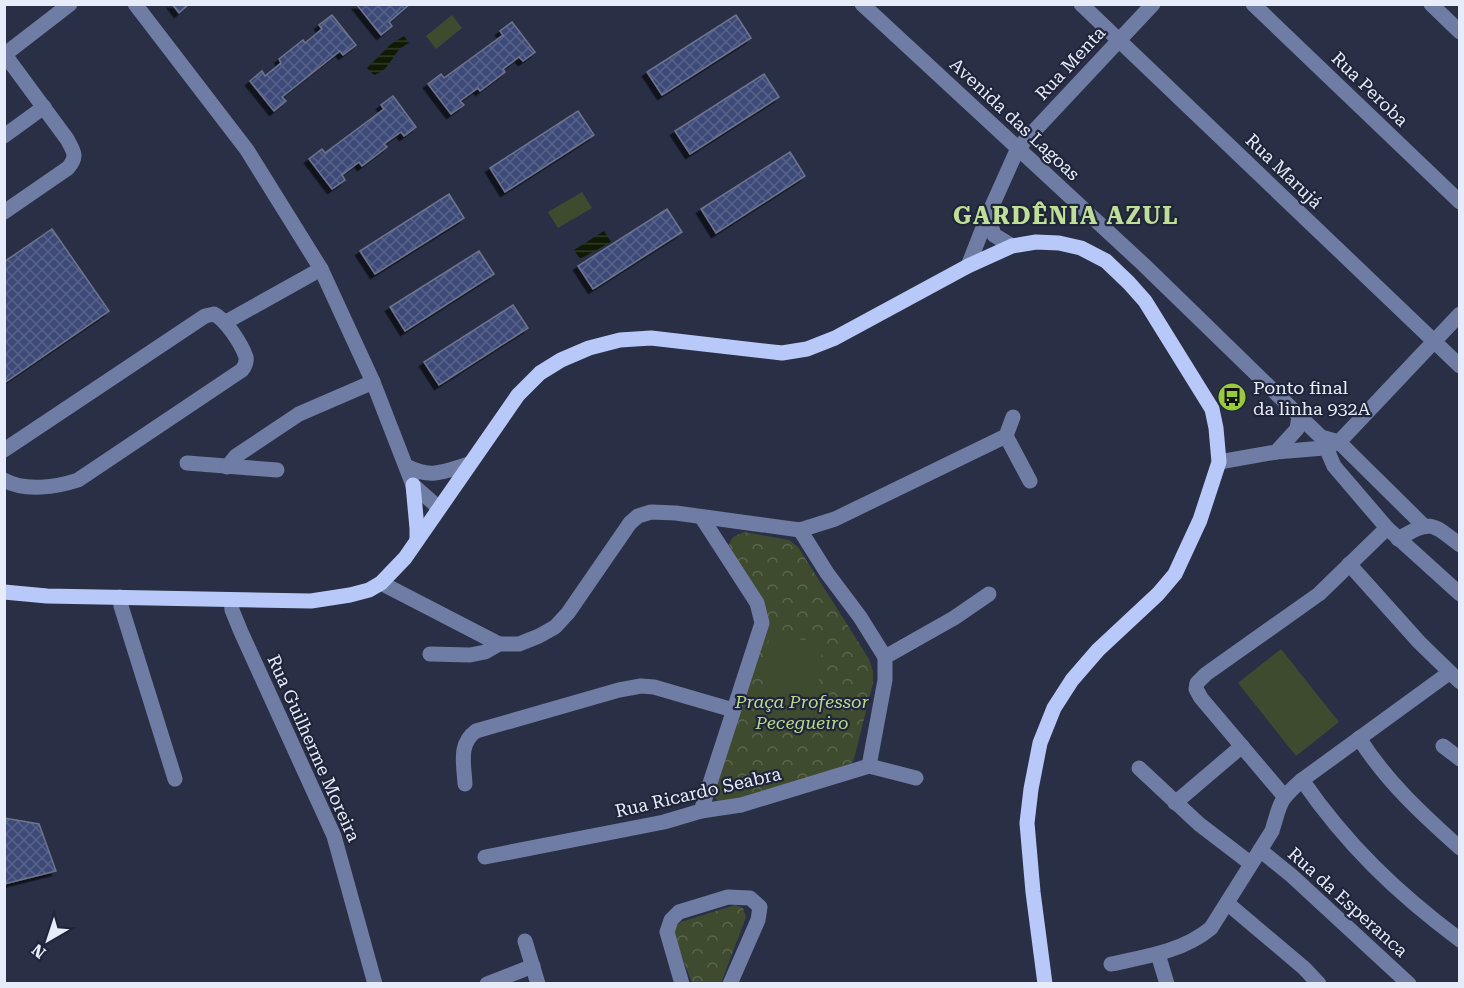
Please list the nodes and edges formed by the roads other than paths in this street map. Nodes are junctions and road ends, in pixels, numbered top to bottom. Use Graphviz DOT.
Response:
graph roads {
  1 [pos="70,4"];
  2 [pos="135,4"];
  3 [pos="862,4"];
  4 [pos="1081,4"];
  5 [pos="1153,4"];
  6 [pos="1253,4"];
  7 [pos="1431,4"];
  8 [pos="1460,32"];
  9 [pos="1119,40"];
  10 [pos="5,55"];
  11 [pos="44,107"];
  12 [pos="4,136"];
  13 [pos="1018,148"];
  14 [pos="1460,202"];
  15 [pos="4,212"];
  16 [pos="988,215"];
  17 [pos="1012,246"];
  18 [pos="968,266"];
  19 [pos="321,269"];
  20 [pos="1460,314"];
  21 [pos="226,322"];
  22 [pos="1433,341"];
  23 [pos="1460,366"];
  24 [pos="373,382"];
  25 [pos="1299,416"];
  26 [pos="1013,417"];
  27 [pos="1006,436"];
  28 [pos="1340,441"];
  29 [pos="1323,442"];
  30 [pos="4,450"];
  31 [pos="1276,452"];
  32 [pos="1219,462"];
  33 [pos="187,463"];
  34 [pos="469,464"];
  35 [pos="406,466"];
  36 [pos="227,467"];
  37 [pos="277,470"];
  38 [pos="4,480"];
  39 [pos="1030,481"];
  40 [pos="412,485"];
  41 [pos="439,508"];
  42 [pos="702,518"];
  43 [pos="1423,525"];
  44 [pos="800,530"];
  45 [pos="1392,534"];
  46 [pos="417,540"];
  47 [pos="1460,545"];
  48 [pos="1349,564"];
  49 [pos="381,583"];
  50 [pos="4,592"];
  51 [pos="989,594"];
  52 [pos="1460,594"];
  53 [pos="120,597"];
  54 [pos="231,600"];
  55 [pos="499,644"];
  56 [pos="430,654"];
  57 [pos="885,657"];
  58 [pos="1454,677"];
  59 [pos="733,710"];
  60 [pos="1359,738"];
  61 [pos="1242,746"];
  62 [pos="1443,746"];
  63 [pos="1460,759"];
  64 [pos="868,766"];
  65 [pos="1139,768"];
  66 [pos="916,778"];
  67 [pos="175,779"];
  68 [pos="1302,780"];
  69 [pos="465,784"];
  70 [pos="1284,796"];
  71 [pos="1175,803"];
  72 [pos="701,812"];
  73 [pos="1460,848"];
  74 [pos="1260,850"];
  75 [pos="485,857"];
  76 [pos="1250,863"];
  77 [pos="1227,903"];
  78 [pos="525,940"];
  79 [pos="1460,940"];
  80 [pos="1158,954"];
  81 [pos="1111,964"];
  82 [pos="532,966"];
  83 [pos="375,984"];
  84 [pos="486,984"];
  85 [pos="538,984"];
  86 [pos="682,984"];
  87 [pos="730,984"];
  88 [pos="1045,984"];
  89 [pos="1167,984"];
  90 [pos="1319,984"];
  91 [pos="1409,984"];
  1 -- 10 [label="street"];
  2 -- 19 [label="street"];
  3 -- 13 [label="street, Avenida das Lagoas"];
  4 -- 9 [label="street, Rua Marujá"];
  5 -- 9 [label="street, Rua Menta"];
  6 -- 14 [label="street, Rua Peroba"];
  7 -- 8 [label="street"];
  9 -- 13 [label="street, Rua Menta"];
  9 -- 22 [label="street, Rua Marujá"];
  10 -- 11 [label="street"];
  11 -- 12 [label="street"];
  11 -- 15 [label="street"];
  13 -- 16 [label="street, Rua Menta"];
  13 -- 25 [label="street, Avenida das Lagoas"];
  16 -- 17 [label="street"];
  16 -- 18 [label="street, Rua Menta"];
  17 -- 18 [label="main road"];
  17 -- 32 [label="main road"];
  18 -- 34 [label="main road"];
  19 -- 21 [label="street"];
  19 -- 24 [label="street"];
  20 -- 22 [label="street"];
  21 -- 30 [label="street"];
  21 -- 38 [label="street"];
  22 -- 23 [label="street, Rua Marujá"];
  22 -- 28 [label="street"];
  24 -- 35 [label="street"];
  24 -- 36 [label="street"];
  25 -- 29 [label="street, Avenida das Lagoas"];
  25 -- 31 [label="street"];
  26 -- 27 [label="street"];
  27 -- 39 [label="street"];
  27 -- 44 [label="street"];
  28 -- 29 [label="street"];
  28 -- 43 [label="street"];
  29 -- 31 [label="street"];
  29 -- 45 [label="street, Avenida das Lagoas"];
  31 -- 32 [label="street"];
  32 -- 88 [label="main road"];
  33 -- 36 [label="street"];
  34 -- 35 [label="street"];
  34 -- 41 [label="main road"];
  35 -- 40 [label="street"];
  36 -- 37 [label="street"];
  40 -- 41 [label="street"];
  40 -- 46 [label="main road"];
  41 -- 46 [label="main road"];
  42 -- 44 [label="street"];
  42 -- 55 [label="street"];
  42 -- 59 [label="street"];
  43 -- 45 [label="street"];
  43 -- 47 [label="street"];
  44 -- 57 [label="street"];
  45 -- 48 [label="street"];
  45 -- 52 [label="street, Avenida das Lagoas"];
  46 -- 49 [label="main road"];
  48 -- 58 [label="street"];
  48 -- 61 [label="street"];
  49 -- 54 [label="main road"];
  49 -- 55 [label="street"];
  50 -- 53 [label="main road"];
  51 -- 57 [label="street"];
  53 -- 54 [label="main road"];
  53 -- 67 [label="street"];
  54 -- 83 [label="street, Rua Guilherme Moreira"];
  55 -- 56 [label="street"];
  57 -- 64 [label="street"];
  58 -- 60 [label="street"];
  59 -- 69 [label="street"];
  59 -- 72 [label="street"];
  60 -- 68 [label="street"];
  60 -- 73 [label="street"];
  61 -- 70 [label="street"];
  61 -- 71 [label="street"];
  62 -- 63 [label="street"];
  64 -- 66 [label="street"];
  64 -- 72 [label="street, Rua Ricardo Seabra"];
  65 -- 71 [label="street"];
  68 -- 70 [label="street"];
  68 -- 79 [label="street"];
  70 -- 74 [label="street"];
  71 -- 76 [label="street"];
  72 -- 75 [label="street, Rua Ricardo Seabra"];
  74 -- 76 [label="street"];
  74 -- 91 [label="street, Rua da Esperanca"];
  76 -- 77 [label="street"];
  77 -- 80 [label="street"];
  77 -- 90 [label="street"];
  78 -- 82 [label="street"];
  80 -- 81 [label="street"];
  80 -- 89 [label="street"];
  82 -- 84 [label="street"];
  82 -- 85 [label="street"];
  86 -- 87 [label="street"];
}
